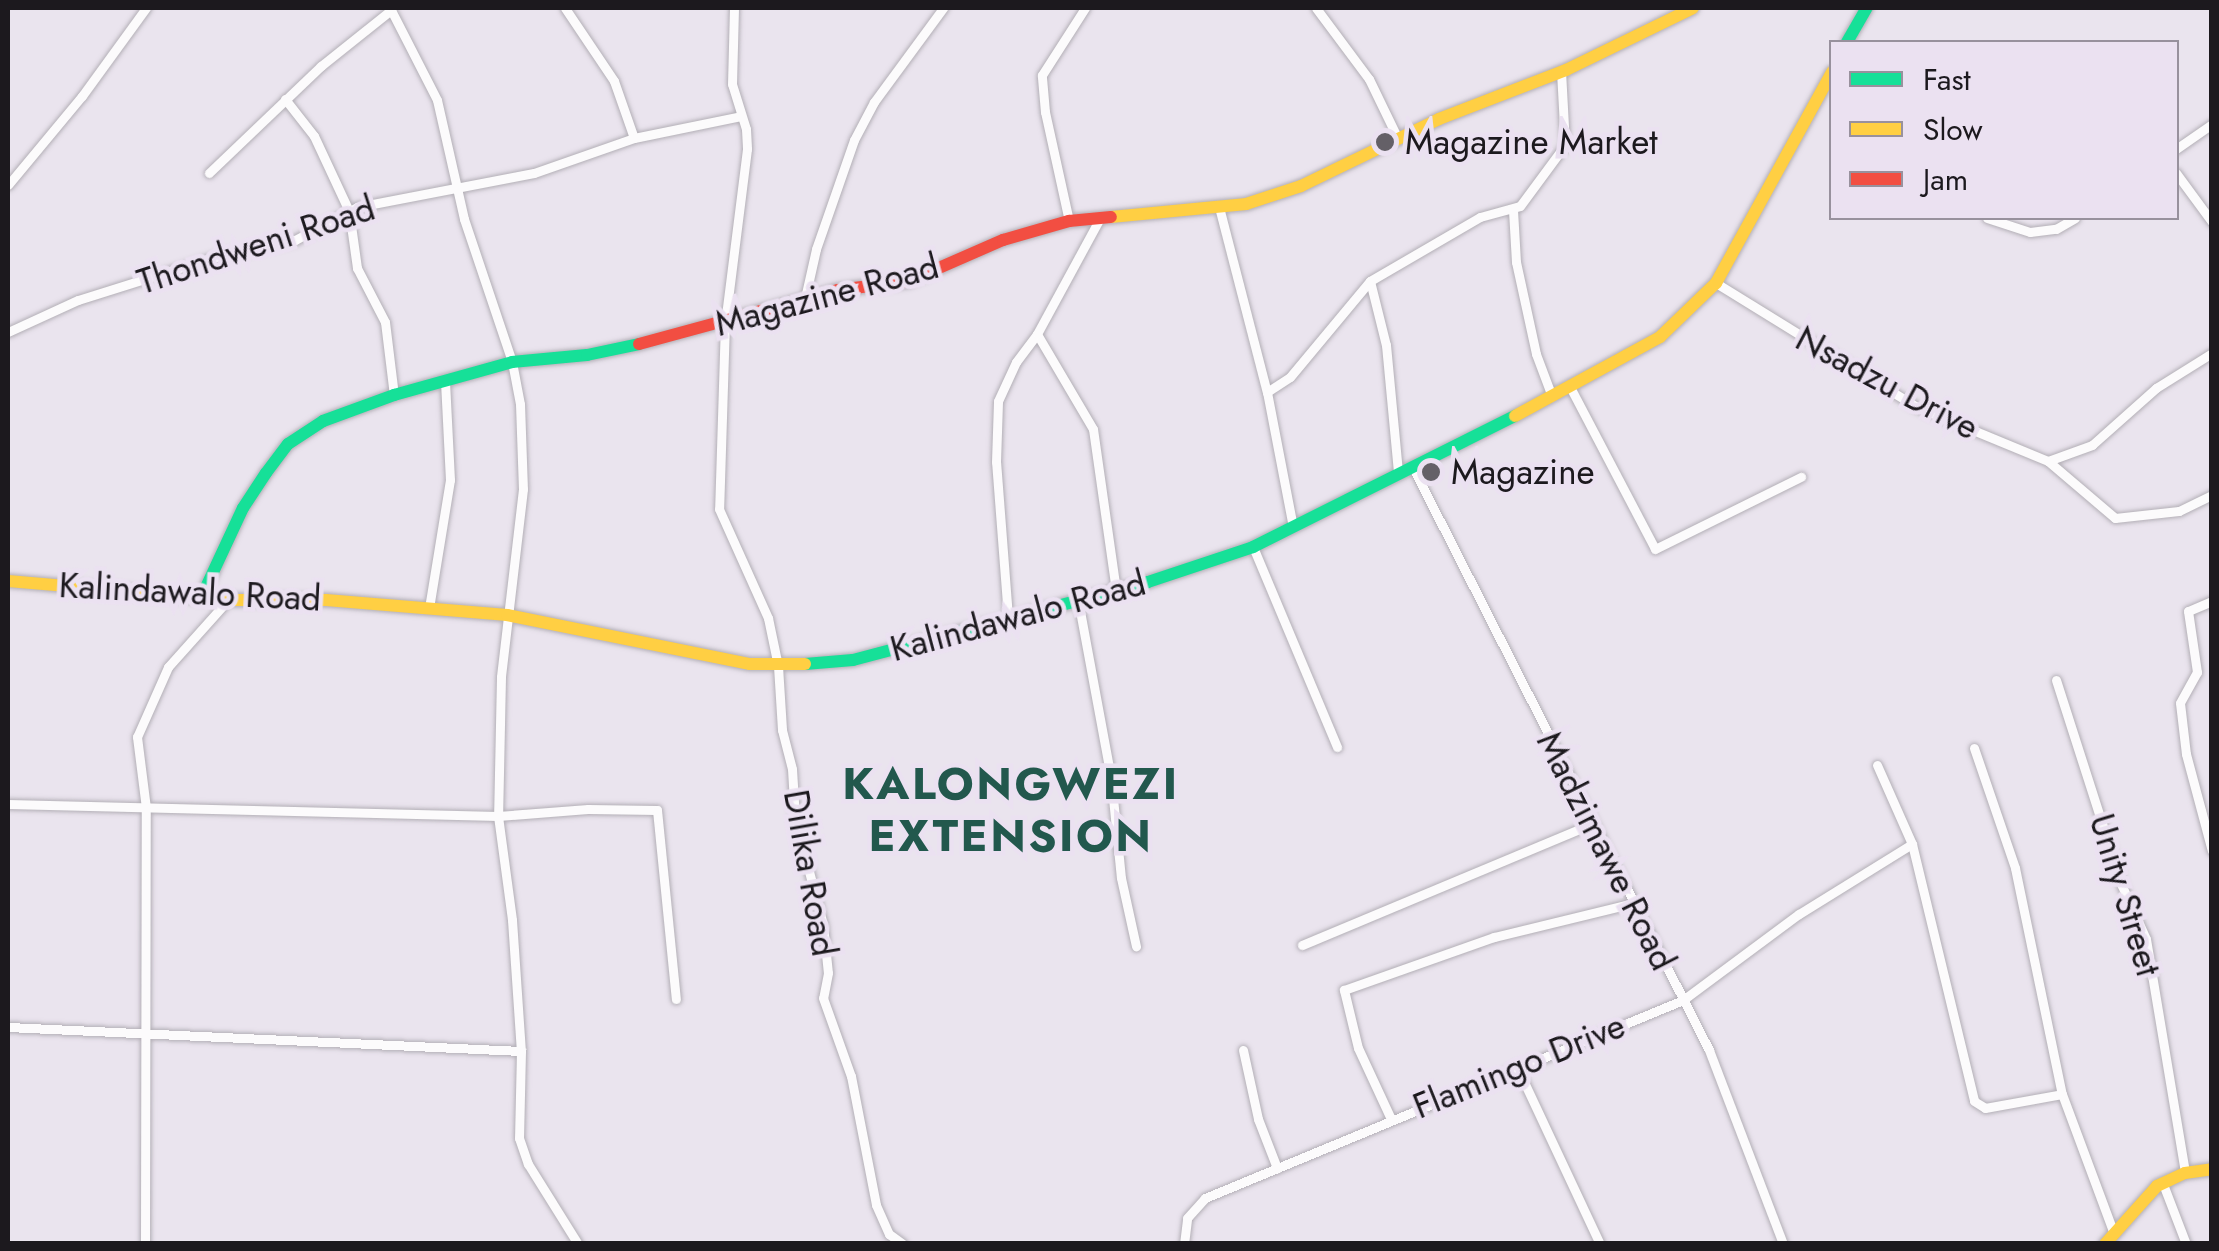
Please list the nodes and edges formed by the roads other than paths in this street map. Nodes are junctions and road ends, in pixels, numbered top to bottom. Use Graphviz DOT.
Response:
graph roads {
  1 [pos="146,8"];
  2 [pos="565,8"];
  3 [pos="734,8"];
  4 [pos="943,8"];
  5 [pos="1085,8"];
  6 [pos="1316,8"];
  7 [pos="1692,8"];
  8 [pos="1867,8"];
  9 [pos="391,9"];
  10 [pos="1849,40"];
  11 [pos="1561,72"];
  12 [pos="1829,77"];
  13 [pos="285,99"];
  14 [pos="741,116"];
  15 [pos="2212,124"];
  16 [pos="634,138"];
  17 [pos="1398,139"];
  18 [pos="2179,147"];
  19 [pos="209,173"];
  20 [pos="2179,177"];
  21 [pos="8,186"];
  22 [pos="460,189"];
  23 [pos="1219,207"];
  24 [pos="1513,210"];
  25 [pos="349,211"];
  26 [pos="1100,218"];
  27 [pos="1993,220"];
  28 [pos="2072,220"];
  29 [pos="1069,221"];
  30 [pos="2212,222"];
  31 [pos="1370,280"];
  32 [pos="1716,284"];
  33 [pos="805,298"];
  34 [pos="725,322"];
  35 [pos="8,332"];
  36 [pos="1037,334"];
  37 [pos="2212,353"];
  38 [pos="512,362"];
  39 [pos="445,380"];
  40 [pos="1570,386"];
  41 [pos="1267,392"];
  42 [pos="1551,394"];
  43 [pos="394,395"];
  44 [pos="2048,461"];
  45 [pos="1405,469"];
  46 [pos="1801,477"];
  47 [pos="2212,495"];
  48 [pos="1293,527"];
  49 [pos="1253,547"];
  50 [pos="8,581"];
  51 [pos="1116,590"];
  52 [pos="201,598"];
  53 [pos="228,600"];
  54 [pos="1078,600"];
  55 [pos="2212,601"];
  56 [pos="429,608"];
  57 [pos="507,615"];
  58 [pos="1008,617"];
  59 [pos="778,666"];
  60 [pos="2056,680"];
  61 [pos="1337,747"];
  62 [pos="1974,748"];
  63 [pos="1877,765"];
  64 [pos="8,804"];
  65 [pos="146,808"];
  66 [pos="498,816"];
  67 [pos="1593,823"];
  68 [pos="1912,844"];
  69 [pos="2212,851"];
  70 [pos="1634,903"];
  71 [pos="1136,946"];
  72 [pos="1302,946"];
  73 [pos="676,999"];
  74 [pos="1683,1000"];
  75 [pos="8,1027"];
  76 [pos="145,1036"];
  77 [pos="1243,1050"];
  78 [pos="522,1051"];
  79 [pos="1516,1067"];
  80 [pos="2062,1094"];
  81 [pos="1390,1119"];
  82 [pos="1277,1168"];
  83 [pos="2212,1169"];
  84 [pos="2185,1173"];
  85 [pos="2163,1184"];
  86 [pos="2110,1239"];
  87 [pos="145,1244"];
  88 [pos="578,1244"];
  89 [pos="903,1244"];
  90 [pos="1184,1244"];
  91 [pos="1600,1244"];
  92 [pos="1783,1244"];
  93 [pos="2186,1244"];
  1 -- 21 [label="street"];
  2 -- 16 [label="street"];
  3 -- 14 [label="street, Dilika Road"];
  4 -- 33 [label="street"];
  5 -- 29 [label="street"];
  6 -- 17 [label="street"];
  7 -- 11 [label="street, Magazine Road"];
  8 -- 10 [label="street"];
  9 -- 13 [label="street"];
  9 -- 22 [label="street"];
  11 -- 17 [label="street, Magazine Road"];
  11 -- 24 [label="street"];
  12 -- 32 [label="street, Kalindawalo Road"];
  13 -- 19 [label="street"];
  13 -- 25 [label="street"];
  14 -- 16 [label="street, Thondweni Road"];
  14 -- 34 [label="street, Dilika Road"];
  15 -- 18 [label="street"];
  16 -- 22 [label="street, Thondweni Road"];
  17 -- 23 [label="street, Magazine Road"];
  20 -- 30 [label="street"];
  22 -- 25 [label="street, Thondweni Road"];
  22 -- 38 [label="street"];
  23 -- 26 [label="street, Magazine Road"];
  23 -- 41 [label="street"];
  24 -- 31 [label="street"];
  24 -- 42 [label="street"];
  25 -- 35 [label="street, Thondweni Road"];
  25 -- 43 [label="street"];
  26 -- 29 [label="street, Magazine Road"];
  26 -- 36 [label="street"];
  27 -- 28 [label="street"];
  29 -- 33 [label="street, Magazine Road"];
  31 -- 41 [label="street"];
  31 -- 45 [label="street"];
  32 -- 40 [label="street, Kalindawalo Road"];
  32 -- 44 [label="street, Nsadzu Drive"];
  33 -- 34 [label="street, Magazine Road"];
  34 -- 38 [label="street, Magazine Road"];
  34 -- 59 [label="street, Dilika Road"];
  36 -- 51 [label="street"];
  36 -- 58 [label="street"];
  37 -- 44 [label="street"];
  38 -- 39 [label="street, Magazine Road"];
  38 -- 57 [label="street"];
  39 -- 43 [label="street, Magazine Road"];
  39 -- 56 [label="street"];
  40 -- 42 [label="street, Kalindawalo Road"];
  40 -- 46 [label="street"];
  41 -- 48 [label="street"];
  42 -- 45 [label="street, Kalindawalo Road"];
  43 -- 52 [label="street, Magazine Road"];
  44 -- 47 [label="street, Nsadzu Drive"];
  45 -- 48 [label="street, Kalindawalo Road"];
  45 -- 67 [label="street, Madzimawe Road"];
  48 -- 49 [label="street, Kalindawalo Road"];
  49 -- 51 [label="street, Kalindawalo Road"];
  49 -- 61 [label="street"];
  50 -- 52 [label="street, Kalindawalo Road"];
  51 -- 54 [label="street, Kalindawalo Road"];
  52 -- 53 [label="street, Kalindawalo Road"];
  53 -- 56 [label="street, Kalindawalo Road"];
  53 -- 65 [label="street"];
  54 -- 58 [label="street, Kalindawalo Road"];
  54 -- 71 [label="street"];
  55 -- 69 [label="street"];
  56 -- 57 [label="street, Kalindawalo Road"];
  57 -- 59 [label="street, Kalindawalo Road"];
  57 -- 66 [label="street"];
  58 -- 59 [label="street, Kalindawalo Road"];
  59 -- 89 [label="street, Dilika Road"];
  60 -- 84 [label="street, Unity Street"];
  62 -- 80 [label="street"];
  63 -- 68 [label="street"];
  64 -- 65 [label="street"];
  65 -- 66 [label="street"];
  65 -- 76 [label="street"];
  66 -- 73 [label="street"];
  66 -- 78 [label="street"];
  67 -- 70 [label="street, Madzimawe Road"];
  67 -- 72 [label="street"];
  68 -- 74 [label="street, Flamingo Drive"];
  68 -- 80 [label="street"];
  70 -- 74 [label="street, Madzimawe Road"];
  70 -- 81 [label="street"];
  74 -- 79 [label="street, Flamingo Drive"];
  74 -- 92 [label="street, Madzimawe Road"];
  75 -- 76 [label="street"];
  76 -- 78 [label="street"];
  76 -- 87 [label="street"];
  77 -- 82 [label="street"];
  78 -- 88 [label="street"];
  79 -- 81 [label="street, Flamingo Drive"];
  79 -- 91 [label="street"];
  80 -- 86 [label="street"];
  81 -- 82 [label="street, Flamingo Drive"];
  82 -- 90 [label="street, Flamingo Drive"];
  83 -- 84 [label="street"];
  84 -- 85 [label="street"];
  85 -- 86 [label="street"];
  85 -- 93 [label="street"];
}
